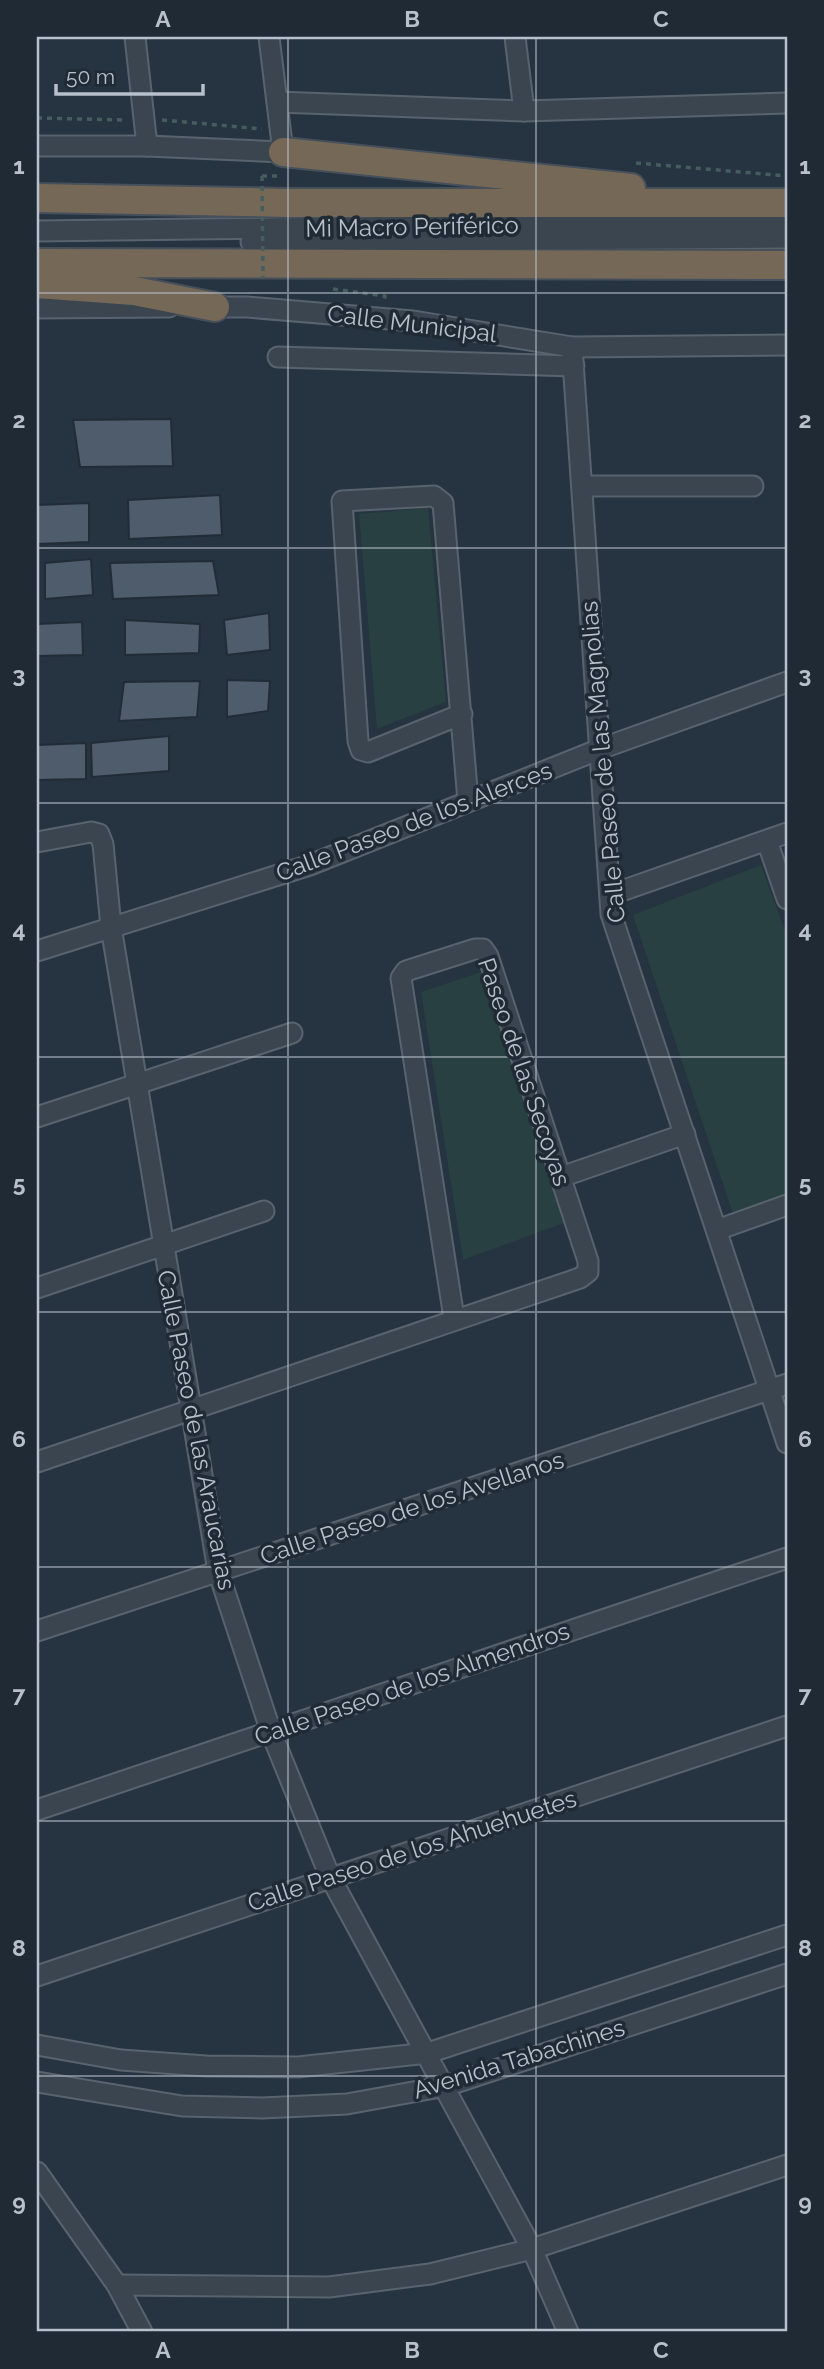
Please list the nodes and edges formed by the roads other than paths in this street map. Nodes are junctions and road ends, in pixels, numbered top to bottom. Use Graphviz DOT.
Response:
graph roads {
  1 [pos="135,37"];
  2 [pos="269,37"];
  3 [pos="516,37"];
  4 [pos="277,102"];
  5 [pos="787,103"];
  6 [pos="524,111"];
  7 [pos="37,146"];
  8 [pos="147,146"];
  9 [pos="282,164"];
  10 [pos="37,198"];
  11 [pos="680,203"];
  12 [pos="787,203"];
  13 [pos="787,222"];
  14 [pos="37,231"];
  15 [pos="787,238"];
  16 [pos="37,244"];
  17 [pos="37,263"];
  18 [pos="787,265"];
  19 [pos="37,284"];
  20 [pos="215,307"];
  21 [pos="37,308"];
  22 [pos="787,345"];
  23 [pos="278,357"];
  24 [pos="573,357"];
  25 [pos="582,486"];
  26 [pos="753,486"];
  27 [pos="787,682"];
  28 [pos="462,714"];
  29 [pos="600,749"];
  30 [pos="468,801"];
  31 [pos="787,833"];
  32 [pos="767,841"];
  33 [pos="37,842"];
  34 [pos="610,895"];
  35 [pos="787,899"];
  36 [pos="111,927"];
  37 [pos="37,950"];
  38 [pos="292,1033"];
  39 [pos="136,1082"];
  40 [pos="37,1117"];
  41 [pos="685,1133"];
  42 [pos="561,1177"];
  43 [pos="787,1205"];
  44 [pos="264,1211"];
  45 [pos="717,1230"];
  46 [pos="162,1246"];
  47 [pos="37,1288"];
  48 [pos="454,1318"];
  49 [pos="778,1387"];
  50 [pos="189,1412"];
  51 [pos="787,1443"];
  52 [pos="37,1462"];
  53 [pos="787,1558"];
  54 [pos="218,1571"];
  55 [pos="37,1631"];
  56 [pos="787,1726"];
  57 [pos="271,1732"];
  58 [pos="37,1810"];
  59 [pos="330,1877"];
  60 [pos="787,1935"];
  61 [pos="787,1974"];
  62 [pos="37,1976"];
  63 [pos="37,2045"];
  64 [pos="428,2053"];
  65 [pos="37,2081"];
  66 [pos="446,2086"];
  67 [pos="787,2165"];
  68 [pos="37,2172"];
  69 [pos="532,2249"];
  70 [pos="117,2285"];
  71 [pos="142,2332"];
  72 [pos="568,2332"];
  1 -- 8 [label="street"];
  2 -- 4 [label="street"];
  3 -- 6 [label="street"];
  4 -- 6 [label="street"];
  4 -- 9 [label="street"];
  5 -- 6 [label="street"];
  7 -- 8 [label="street"];
  8 -- 9 [label="street"];
  9 -- 11 [label="highway"];
  10 -- 11 [label="highway"];
  11 -- 12 [label="highway"];
  13 -- 14 [label="street, Mi Macro Periférico"];
  15 -- 16 [label="street, Mi Macro Periférico"];
  17 -- 18 [label="highway"];
  19 -- 20 [label="highway"];
  20 -- 21 [label="street, Calle Municipal"];
  20 -- 24 [label="street, Calle Municipal"];
  22 -- 24 [label="street, Calle Municipal"];
  23 -- 24 [label="street"];
  24 -- 25 [label="street, Calle Paseo de las Magnolias"];
  25 -- 26 [label="street"];
  25 -- 29 [label="street, Calle Paseo de las Magnolias"];
  27 -- 29 [label="street, Calle Paseo de los Alerces"];
  28 -- 28 [label="street"];
  28 -- 30 [label="street"];
  29 -- 30 [label="street, Calle Paseo de los Alerces"];
  29 -- 34 [label="street, Calle Paseo de las Magnolias"];
  30 -- 36 [label="street, Calle Paseo de los Alerces"];
  31 -- 32 [label="street"];
  32 -- 34 [label="street"];
  32 -- 35 [label="street"];
  33 -- 36 [label="street, Calle Paseo de las Araucarias"];
  34 -- 41 [label="street, Calle Paseo de las Magnolias"];
  36 -- 37 [label="street, Calle Paseo de los Alerces"];
  36 -- 39 [label="street, Calle Paseo de las Araucarias"];
  38 -- 39 [label="street"];
  39 -- 40 [label="street"];
  39 -- 46 [label="street, Calle Paseo de las Araucarias"];
  41 -- 42 [label="street"];
  41 -- 45 [label="street, Calle Paseo de las Magnolias"];
  42 -- 48 [label="street, Paseo de las Secoyas"];
  42 -- 48 [label="street, Paseo de las Secoyas"];
  43 -- 45 [label="street"];
  44 -- 46 [label="street"];
  45 -- 49 [label="street, Calle Paseo de las Magnolias"];
  46 -- 47 [label="street"];
  46 -- 50 [label="street, Calle Paseo de las Araucarias"];
  48 -- 50 [label="street, Paseo de las Secoyas"];
  49 -- 51 [label="street, Calle Paseo de las Magnolias"];
  49 -- 54 [label="street, Calle Paseo de los Avellanos"];
  50 -- 52 [label="street, Paseo de las Secoyas"];
  50 -- 54 [label="street, Calle Paseo de las Araucarias"];
  53 -- 57 [label="street, Calle Paseo de los Almendros"];
  54 -- 55 [label="street, Calle Paseo de los Avellanos"];
  54 -- 57 [label="street, Calle Paseo de las Araucarias"];
  56 -- 59 [label="street, Calle Paseo de los Ahuehuetes"];
  57 -- 58 [label="street, Calle Paseo de los Almendros"];
  57 -- 59 [label="street, Calle Paseo de las Araucarias"];
  59 -- 62 [label="street, Calle Paseo de los Ahuehuetes"];
  59 -- 64 [label="street, Calle Paseo de las Araucarias"];
  60 -- 64 [label="street, Avenida Tabachines"];
  61 -- 66 [label="street, Avenida Tabachines"];
  63 -- 64 [label="street, Avenida Tabachines"];
  64 -- 66 [label="street, Calle Paseo de las Araucarias"];
  65 -- 66 [label="street, Avenida Tabachines"];
  66 -- 69 [label="street, Calle Paseo de las Araucarias"];
  67 -- 69 [label="street"];
  68 -- 70 [label="street"];
  69 -- 70 [label="street"];
  69 -- 72 [label="street, Calle Paseo de las Araucarias"];
  70 -- 71 [label="street"];
}
